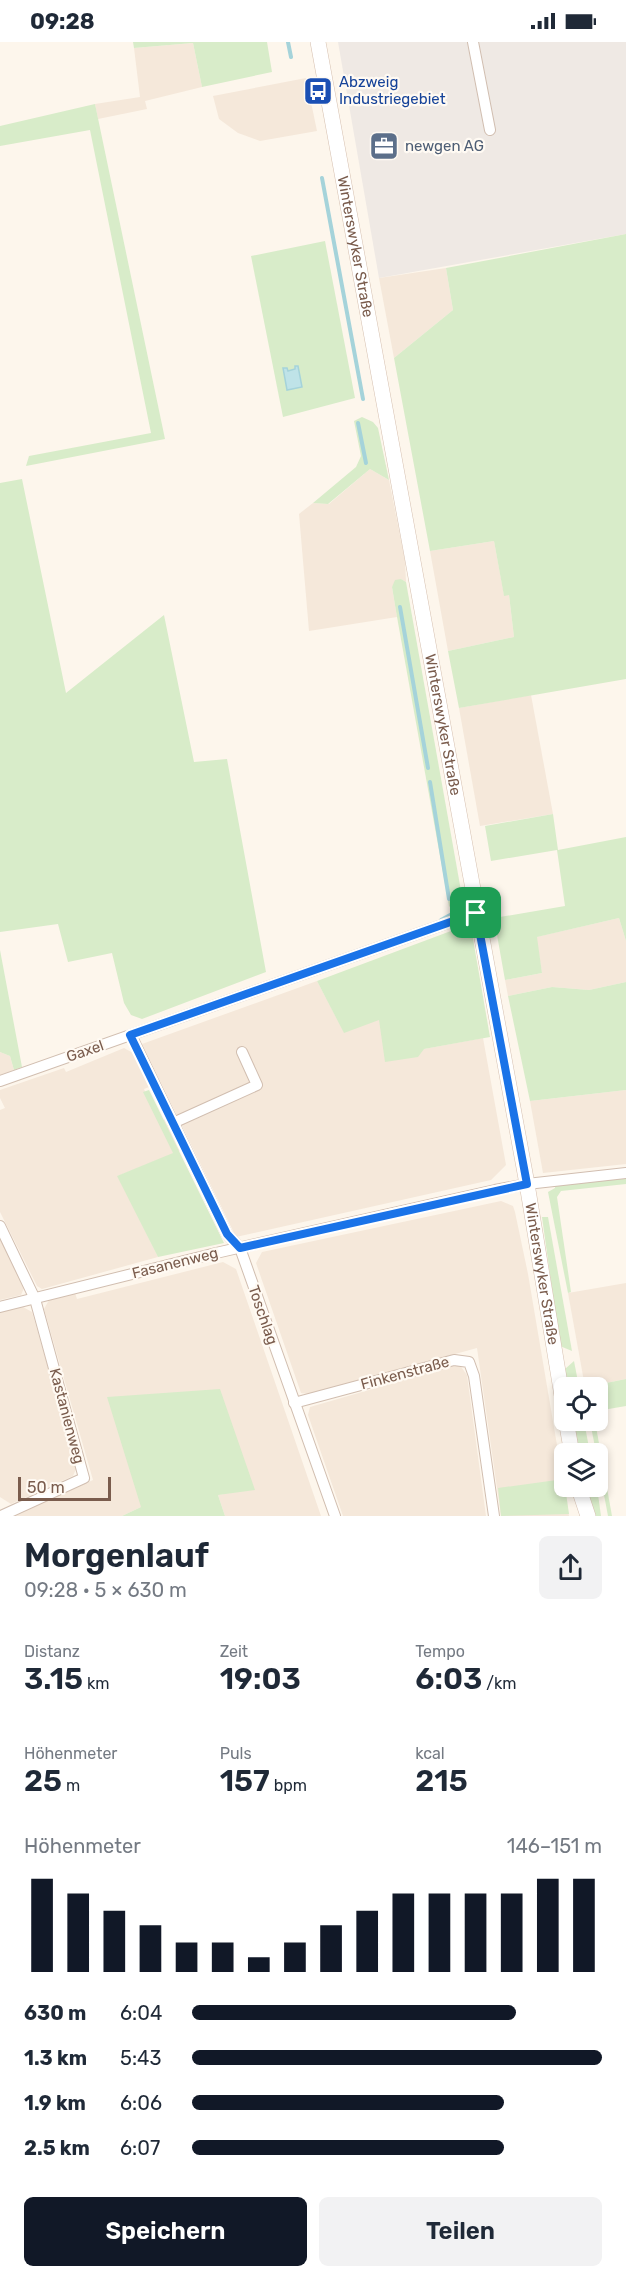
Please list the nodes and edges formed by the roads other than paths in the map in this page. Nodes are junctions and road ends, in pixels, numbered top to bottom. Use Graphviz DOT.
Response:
graph roads {
  1 [pos="318,42"];
  2 [pos="473,42"];
  3 [pos="490,130"];
  4 [pos="476,913"];
  5 [pos="130,1035"];
  6 [pos="242,1052"];
  7 [pos="0,1081"];
  8 [pos="173,1123"];
  9 [pos="626,1173"];
  10 [pos="527,1184"];
  11 [pos="0,1226"];
  12 [pos="240,1248"];
  13 [pos="35,1299"];
  14 [pos="0,1307"];
  15 [pos="559,1377"];
  16 [pos="294,1403"];
  17 [pos="579,1497"];
  18 [pos="582,1497"];
  19 [pos="0,1516"];
  20 [pos="335,1516"];
  21 [pos="494,1516"];
  22 [pos="581,1516"];
  23 [pos="588,1516"];
  1 -- 4 [label="street, Winterswyker Straße"];
  2 -- 3 [label="street"];
  4 -- 5 [label="street, Gaxel"];
  4 -- 10 [label="street, Winterswyker Straße"];
  5 -- 7 [label="street, Gaxel"];
  5 -- 8 [label="street, Toschlag"];
  6 -- 8 [label="street"];
  8 -- 12 [label="street, Toschlag"];
  9 -- 10 [label="street, Fasanenweg"];
  10 -- 12 [label="street, Fasanenweg"];
  10 -- 15 [label="street, Winterswyker Straße"];
  11 -- 13 [label="street"];
  12 -- 13 [label="street, Fasanenweg"];
  12 -- 16 [label="street, Toschlag"];
  13 -- 14 [label="street, Fasanenweg"];
  13 -- 19 [label="street, Kastanienweg"];
  16 -- 20 [label="street, Toschlag"];
  16 -- 21 [label="street, Finkenstraße"];
  17 -- 22 [label="street"];
  18 -- 23 [label="street"];
}
